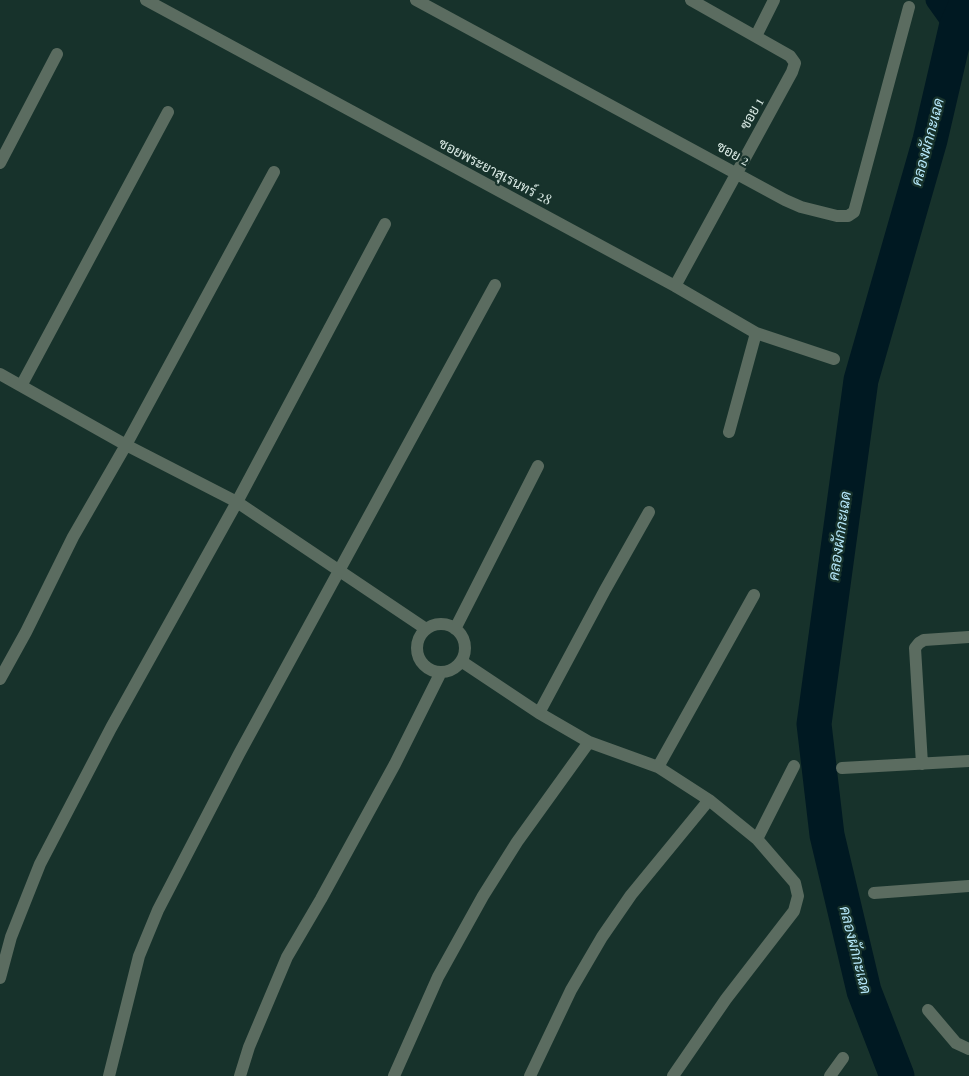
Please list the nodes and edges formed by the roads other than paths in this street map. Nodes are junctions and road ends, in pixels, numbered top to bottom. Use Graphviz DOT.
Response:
graph roads {
  1 [pos="146,0"];
  2 [pos="416,0"];
  3 [pos="691,0"];
  4 [pos="774,0"];
  5 [pos="909,7"];
  6 [pos="756,36"];
  7 [pos="57,54"];
  8 [pos="168,112"];
  9 [pos="0,163"];
  10 [pos="274,172"];
  11 [pos="737,173"];
  12 [pos="385,224"];
  13 [pos="495,285"];
  14 [pos="675,286"];
  15 [pos="756,333"];
  16 [pos="834,359"];
  17 [pos="0,374"];
  18 [pos="21,386"];
  19 [pos="729,432"];
  20 [pos="126,445"];
  21 [pos="538,466"];
  22 [pos="237,502"];
  23 [pos="649,512"];
  24 [pos="340,570"];
  25 [pos="754,594"];
  26 [pos="426,629"];
  27 [pos="455,629"];
  28 [pos="969,637"];
  29 [pos="461,661"];
  30 [pos="441,672"];
  31 [pos="0,679"];
  32 [pos="539,713"];
  33 [pos="590,742"];
  34 [pos="969,760"];
  35 [pos="922,764"];
  36 [pos="794,766"];
  37 [pos="658,768"];
  38 [pos="842,768"];
  39 [pos="709,800"];
  40 [pos="757,839"];
  41 [pos="969,886"];
  42 [pos="874,893"];
  43 [pos="0,978"];
  44 [pos="928,1010"];
  45 [pos="969,1049"];
  46 [pos="843,1058"];
  47 [pos="109,1076"];
  48 [pos="240,1076"];
  49 [pos="394,1076"];
  50 [pos="530,1076"];
  51 [pos="674,1076"];
  52 [pos="830,1076"];
  1 -- 14 [label="street, ซอยพระยาสุเรนทร์ 28"];
  2 -- 11 [label="street, ซอย 2"];
  3 -- 6 [label="street, ซอย 1"];
  4 -- 6 [label="street"];
  5 -- 11 [label="street, ซอย 2"];
  6 -- 11 [label="street, ซอย 1"];
  7 -- 9 [label="street"];
  8 -- 18 [label="street"];
  10 -- 20 [label="street"];
  11 -- 14 [label="street, ซอย 1"];
  12 -- 22 [label="street"];
  13 -- 24 [label="street"];
  14 -- 15 [label="street, ซอยพระยาสุเรนทร์ 28"];
  15 -- 16 [label="street, ซอยพระยาสุเรนทร์ 28"];
  15 -- 19 [label="street"];
  17 -- 18 [label="street"];
  18 -- 20 [label="street"];
  20 -- 22 [label="street"];
  20 -- 31 [label="street"];
  21 -- 27 [label="street"];
  22 -- 24 [label="street"];
  22 -- 43 [label="street"];
  23 -- 32 [label="street"];
  24 -- 26 [label="street"];
  24 -- 47 [label="street"];
  25 -- 37 [label="street"];
  26 -- 27 [label="street"];
  26 -- 30 [label="street"];
  27 -- 29 [label="street"];
  28 -- 35 [label="street"];
  29 -- 30 [label="street"];
  29 -- 32 [label="street"];
  30 -- 48 [label="street"];
  32 -- 33 [label="street"];
  33 -- 37 [label="street"];
  33 -- 49 [label="street"];
  34 -- 35 [label="street"];
  35 -- 38 [label="street"];
  36 -- 40 [label="street"];
  37 -- 39 [label="street"];
  39 -- 40 [label="street"];
  39 -- 50 [label="street"];
  40 -- 51 [label="street"];
  41 -- 42 [label="street"];
  44 -- 45 [label="street"];
  46 -- 52 [label="street"];
}
